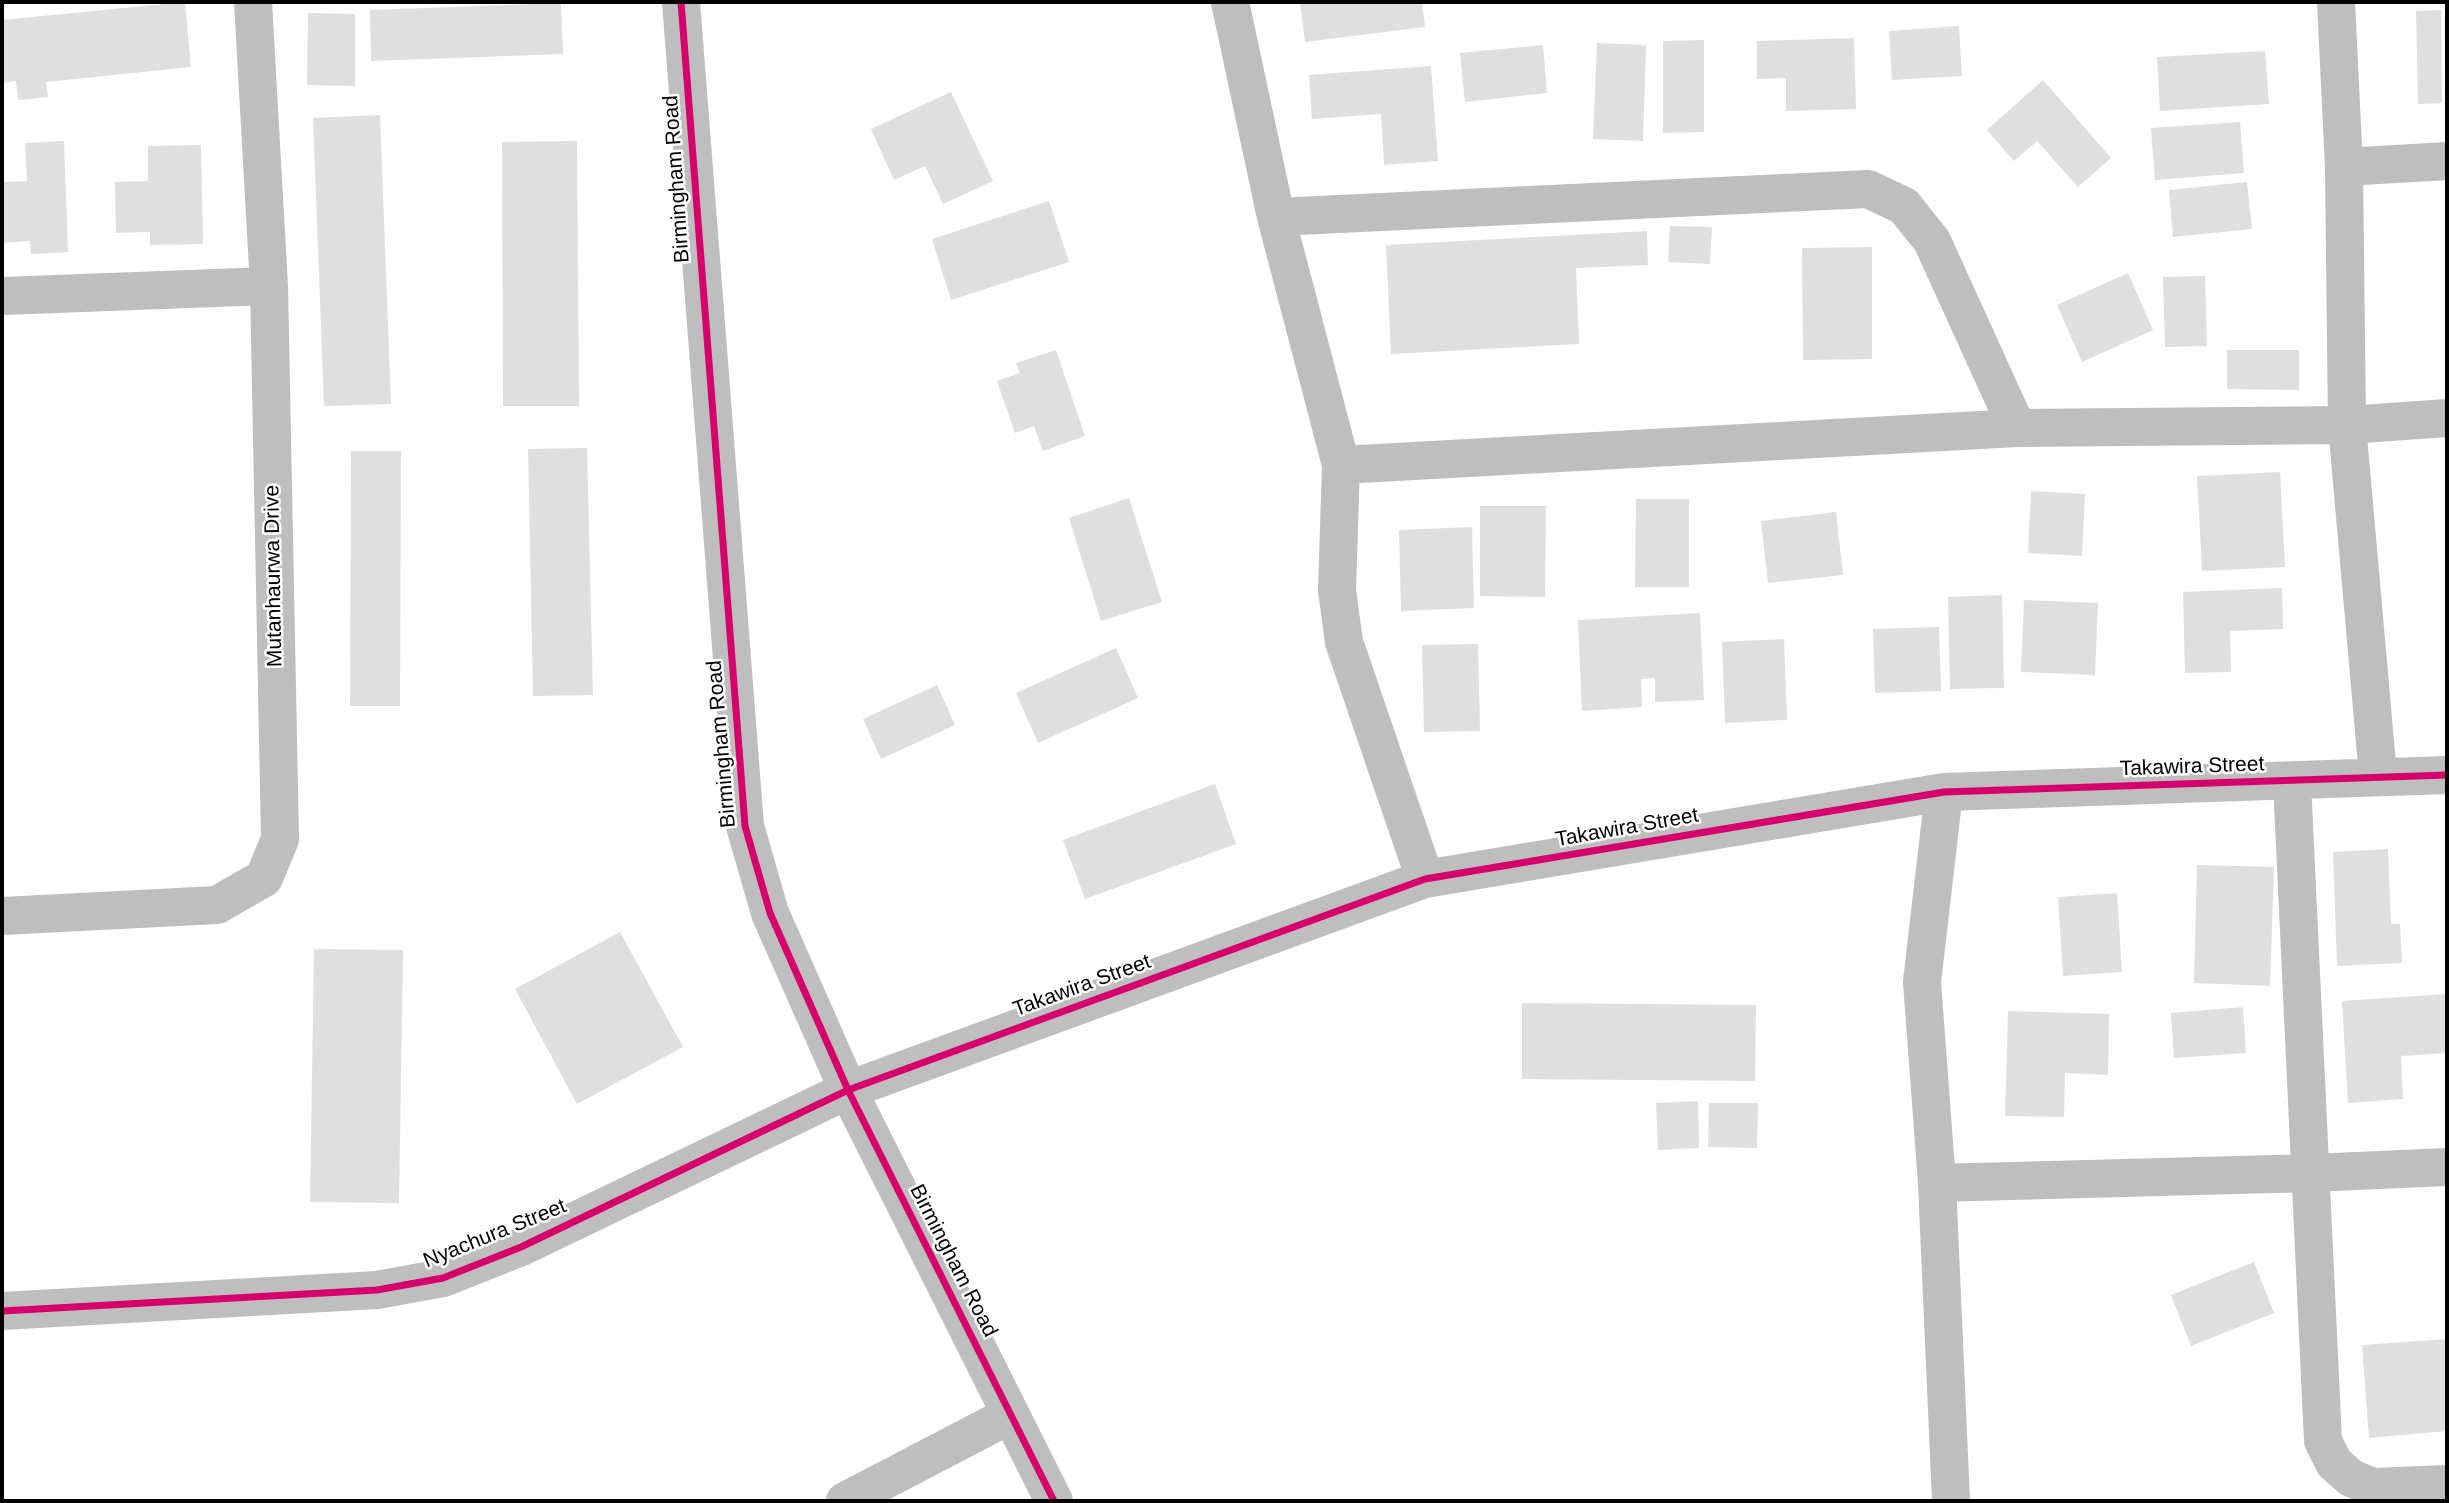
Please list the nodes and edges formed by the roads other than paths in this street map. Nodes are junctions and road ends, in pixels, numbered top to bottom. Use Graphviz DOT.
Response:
graph roads {
  1 [pos="253,2"];
  2 [pos="681,2"];
  3 [pos="1230,2"];
  4 [pos="2336,2"];
  5 [pos="2447,161"];
  6 [pos="2344,167"];
  7 [pos="1276,217"];
  8 [pos="269,286"];
  9 [pos="2,296"];
  10 [pos="2447,418"];
  11 [pos="2347,425"];
  12 [pos="2017,428"];
  13 [pos="1340,465"];
  14 [pos="2447,775"];
  15 [pos="2378,776"];
  16 [pos="2292,782"];
  17 [pos="1944,792"];
  18 [pos="1425,879"];
  19 [pos="2,916"];
  20 [pos="848,1090"];
  21 [pos="2447,1167"];
  22 [pos="2311,1174"];
  23 [pos="1937,1183"];
  24 [pos="2,1311"];
  25 [pos="1010,1415"];
  26 [pos="2447,1484"];
  27 [pos="845,1501"];
  28 [pos="1054,1501"];
  29 [pos="1951,1501"];
  1 -- 8 [label="street, Mutanhaurwa Drive"];
  2 -- 20 [label="street, Birmingham Road"];
  3 -- 7 [label="street"];
  4 -- 6 [label="street"];
  5 -- 6 [label="street"];
  6 -- 11 [label="street"];
  7 -- 12 [label="street"];
  7 -- 13 [label="street"];
  8 -- 9 [label="street"];
  8 -- 19 [label="street, Mutanhaurwa Drive"];
  10 -- 11 [label="street"];
  11 -- 12 [label="street"];
  11 -- 15 [label="street"];
  12 -- 13 [label="street"];
  13 -- 18 [label="street"];
  14 -- 15 [label="street, Takawira Street"];
  15 -- 16 [label="street, Takawira Street"];
  16 -- 17 [label="street, Takawira Street"];
  16 -- 22 [label="street"];
  17 -- 18 [label="street, Takawira Street"];
  17 -- 23 [label="street"];
  18 -- 20 [label="street, Takawira Street"];
  20 -- 24 [label="street, Nyachura Street"];
  20 -- 25 [label="street, Birmingham Road"];
  21 -- 22 [label="street"];
  22 -- 23 [label="street"];
  22 -- 26 [label="street"];
  23 -- 29 [label="street"];
  25 -- 27 [label="street"];
  25 -- 28 [label="street, Birmingham Road"];
}
